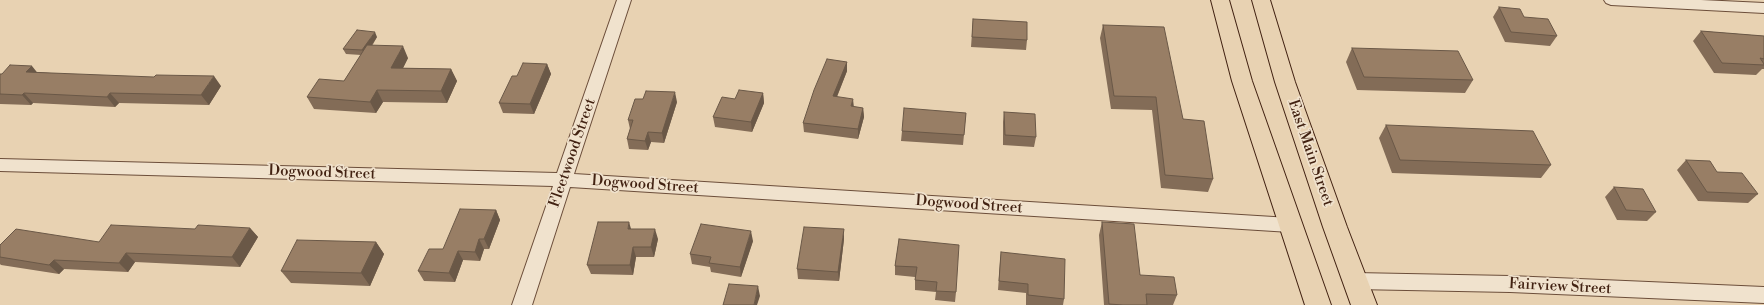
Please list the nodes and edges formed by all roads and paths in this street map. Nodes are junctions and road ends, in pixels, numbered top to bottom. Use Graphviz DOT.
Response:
graph roads {
  1 [pos="624,0"];
  2 [pos="1220,0"];
  3 [pos="1261,0"];
  4 [pos="1611,0"];
  5 [pos="1764,8"];
  6 [pos="0,165"];
  7 [pos="564,180"];
  8 [pos="1290,225"];
  9 [pos="1355,281"];
  10 [pos="1764,295"];
  11 [pos="522,305"];
  12 [pos="1318,305"];
  13 [pos="1364,305"];
  1 -- 7 [label="street, Fleetwood Street"];
  2 -- 8 [label="main road"];
  3 -- 9 [label="main road, East Main Street"];
  4 -- 5 [label="street"];
  6 -- 7 [label="street, Dogwood Street"];
  7 -- 8 [label="street, Dogwood Street"];
  7 -- 11 [label="street, Fleetwood Street"];
  8 -- 12 [label="main road"];
  9 -- 10 [label="street, Fairview Street"];
  9 -- 13 [label="main road, East Main Street"];
}
